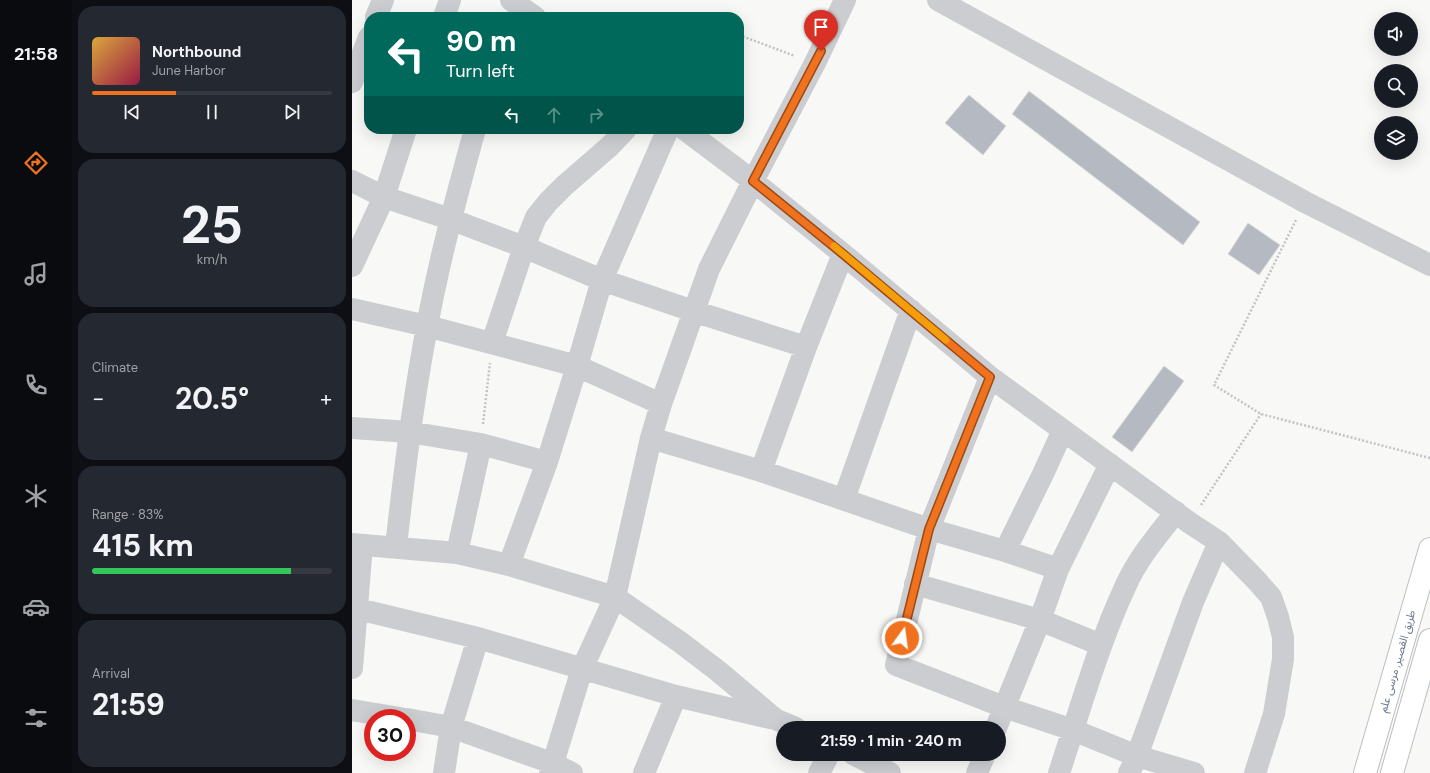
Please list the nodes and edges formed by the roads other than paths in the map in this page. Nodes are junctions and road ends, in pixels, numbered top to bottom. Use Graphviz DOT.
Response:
graph roads {
  1 [pos="383,0"];
  2 [pos="450,0"];
  3 [pos="845,0"];
  4 [pos="938,0"];
  5 [pos="511,7"];
  6 [pos="378,12"];
  7 [pos="446,12"];
  8 [pos="523,12"];
  9 [pos="364,50"];
  10 [pos="352,82"];
  11 [pos="404,134"];
  12 [pos="473,134"];
  13 [pos="621,134"];
  14 [pos="666,134"];
  15 [pos="691,134"];
  16 [pos="352,181"];
  17 [pos="753,181"];
  18 [pos="384,197"];
  19 [pos="450,219"];
  20 [pos="524,247"];
  21 [pos="843,254"];
  22 [pos="1430,265"];
  23 [pos="352,266"];
  24 [pos="602,280"];
  25 [pos="352,310"];
  26 [pos="911,310"];
  27 [pos="693,311"];
  28 [pos="427,326"];
  29 [pos="492,343"];
  30 [pos="806,347"];
  31 [pos="577,366"];
  32 [pos="990,377"];
  33 [pos="662,404"];
  34 [pos="352,428"];
  35 [pos="1063,430"];
  36 [pos="409,432"];
  37 [pos="651,438"];
  38 [pos="481,444"];
  39 [pos="547,462"];
  40 [pos="1110,464"];
  41 [pos="761,471"];
  42 [pos="844,499"];
  43 [pos="1183,517"];
  44 [pos="929,529"];
  45 [pos="1219,542"];
  46 [pos="357,544"];
  47 [pos="396,547"];
  48 [pos="1430,549"];
  49 [pos="1005,551"];
  50 [pos="457,553"];
  51 [pos="509,565"];
  52 [pos="1058,569"];
  53 [pos="915,584"];
  54 [pos="615,597"];
  55 [pos="358,608"];
  56 [pos="1040,620"];
  57 [pos="478,638"];
  58 [pos="1430,640"];
  59 [pos="1101,645"];
  60 [pos="352,668"];
  61 [pos="582,669"];
  62 [pos="676,696"];
  63 [pos="1004,707"];
  64 [pos="352,710"];
  65 [pos="364,712"];
  66 [pos="775,719"];
  67 [pos="416,721"];
  68 [pos="780,721"];
  69 [pos="999,721"];
  70 [pos="451,727"];
  71 [pos="1074,730"];
  72 [pos="825,761"];
  73 [pos="867,761"];
  74 [pos="982,761"];
  75 [pos="1133,765"];
  76 [pos="551,768"];
  77 [pos="444,773"];
  78 [pos="572,773"];
  79 [pos="644,773"];
  80 [pos="819,773"];
  81 [pos="890,773"];
  82 [pos="977,773"];
  83 [pos="1059,773"];
  84 [pos="1194,773"];
  85 [pos="1255,773"];
  86 [pos="1365,773"];
  87 [pos="1392,773"];
  1 -- 6 [label="street"];
  2 -- 7 [label="street"];
  3 -- 17 [label="street"];
  4 -- 22 [label="street"];
  5 -- 8 [label="street"];
  9 -- 10 [label="street"];
  11 -- 18 [label="street"];
  12 -- 19 [label="street"];
  13 -- 20 [label="street"];
  14 -- 24 [label="street"];
  15 -- 17 [label="street"];
  16 -- 18 [label="street"];
  17 -- 21 [label="street"];
  17 -- 27 [label="street"];
  18 -- 19 [label="street"];
  18 -- 23 [label="street"];
  19 -- 20 [label="street"];
  19 -- 28 [label="street"];
  20 -- 24 [label="street"];
  20 -- 29 [label="street"];
  21 -- 26 [label="street"];
  21 -- 30 [label="street"];
  24 -- 27 [label="street"];
  24 -- 31 [label="street"];
  25 -- 28 [label="street"];
  26 -- 32 [label="street"];
  26 -- 42 [label="street"];
  27 -- 30 [label="street"];
  27 -- 33 [label="street"];
  28 -- 29 [label="street"];
  28 -- 36 [label="street"];
  29 -- 31 [label="street"];
  30 -- 41 [label="street"];
  31 -- 33 [label="street"];
  31 -- 39 [label="street"];
  32 -- 35 [label="street"];
  32 -- 44 [label="street"];
  33 -- 37 [label="street"];
  34 -- 36 [label="street"];
  35 -- 40 [label="street"];
  35 -- 49 [label="street"];
  36 -- 38 [label="street"];
  36 -- 47 [label="street"];
  37 -- 41 [label="street"];
  37 -- 54 [label="street"];
  38 -- 39 [label="street"];
  38 -- 50 [label="street"];
  39 -- 51 [label="street"];
  40 -- 43 [label="street"];
  40 -- 52 [label="street"];
  41 -- 42 [label="street"];
  42 -- 44 [label="street"];
  43 -- 45 [label="street"];
  43 -- 59 [label="street"];
  44 -- 49 [label="street"];
  44 -- 53 [label="street"];
  45 -- 75 [label="street"];
  45 -- 85 [label="street"];
  46 -- 47 [label="street"];
  46 -- 55 [label="street"];
  47 -- 50 [label="street"];
  48 -- 86 [label="main road, طريق القصير, مرسى علم"];
  49 -- 52 [label="street"];
  50 -- 51 [label="street"];
  51 -- 54 [label="street"];
  52 -- 56 [label="street"];
  53 -- 56 [label="street"];
  53 -- 63 [label="street"];
  54 -- 61 [label="street"];
  54 -- 66 [label="street"];
  55 -- 57 [label="street"];
  55 -- 60 [label="street"];
  56 -- 59 [label="street"];
  56 -- 63 [label="street"];
  57 -- 61 [label="street"];
  57 -- 70 [label="street"];
  58 -- 87 [label="main road"];
  59 -- 71 [label="street"];
  61 -- 62 [label="street"];
  61 -- 76 [label="street"];
  62 -- 66 [label="street"];
  62 -- 79 [label="street"];
  63 -- 69 [label="street"];
  63 -- 71 [label="street"];
  64 -- 65 [label="street"];
  66 -- 68 [label="street"];
  67 -- 70 [label="street"];
  70 -- 76 [label="street"];
  70 -- 77 [label="street"];
  71 -- 75 [label="street"];
  71 -- 83 [label="street"];
  72 -- 80 [label="street"];
  73 -- 81 [label="street"];
  74 -- 82 [label="street"];
  75 -- 84 [label="street"];
  76 -- 78 [label="street"];
}
